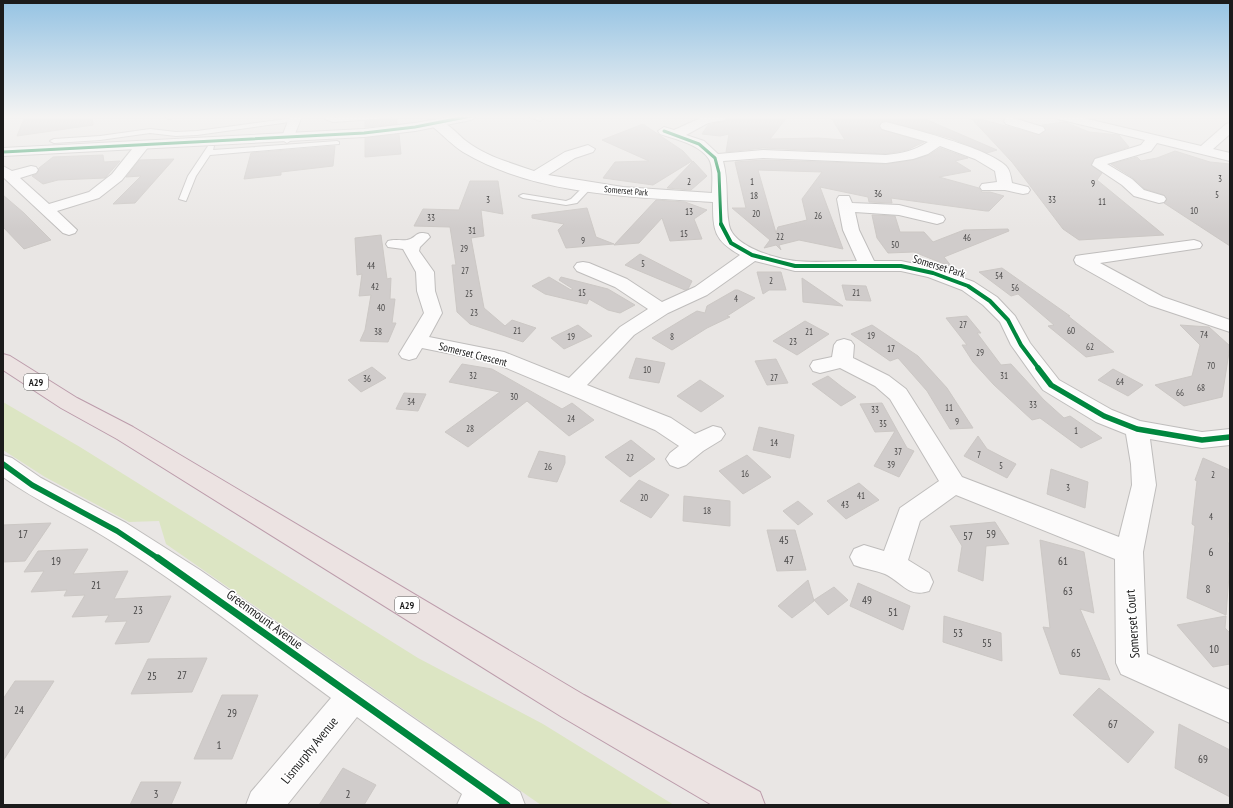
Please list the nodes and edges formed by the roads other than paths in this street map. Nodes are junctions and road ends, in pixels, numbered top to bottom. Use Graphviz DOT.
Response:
graph roads {
  1 [pos="136,154"];
  2 [pos="207,154"];
  3 [pos="210,154"];
  4 [pos="477,154"];
  5 [pos="574,154"];
  6 [pos="710,154"];
  7 [pos="915,154"];
  8 [pos="976,154"];
  9 [pos="1127,154"];
  10 [pos="1218,154"];
  11 [pos="1230,157"];
  12 [pos="715,158"];
  13 [pos="31,170"];
  14 [pos="6,173"];
  15 [pos="536,176"];
  16 [pos="1005,186"];
  17 [pos="987,187"];
  18 [pos="588,188"];
  19 [pos="1023,190"];
  20 [pos="523,196"];
  21 [pos="719,198"];
  22 [pos="1159,198"];
  23 [pos="183,199"];
  24 [pos="46,210"];
  25 [pos="943,220"];
  26 [pos="69,230"];
  27 [pos="394,244"];
  28 [pos="1194,245"];
  29 [pos="752,255"];
  30 [pos="580,265"];
  31 [pos="868,265"];
  32 [pos="661,309"];
  33 [pos="1230,326"];
  34 [pos="835,357"];
  35 [pos="3,361"];
  36 [pos="573,387"];
  37 [pos="1137,429"];
  38 [pos="1230,437"];
  39 [pos="696,446"];
  40 [pos="3,464"];
  41 [pos="953,484"];
  42 [pos="1129,552"];
  43 [pos="864,557"];
  44 [pos="893,566"];
  45 [pos="919,582"];
  46 [pos="353,696"];
  47 [pos="1230,707"];
  48 [pos="488,799"];
  49 [pos="264,805"];
  50 [pos="747,805"];
  1 -- 24 [label="street"];
  2 -- 3 [label="lane"];
  2 -- 23 [label="lane"];
  4 -- 15 [label="street, Somerset Park"];
  5 -- 15 [label="street"];
  6 -- 12 [label="street"];
  7 -- 12 [label="street"];
  8 -- 16 [label="street"];
  9 -- 22 [label="street"];
  10 -- 11 [label="street"];
  12 -- 21 [label="street"];
  13 -- 14 [label="street"];
  14 -- 24 [label="street"];
  15 -- 18 [label="street, Somerset Park"];
  16 -- 17 [label="street"];
  16 -- 19 [label="street"];
  18 -- 20 [label="lane"];
  18 -- 21 [label="street, Somerset Park"];
  21 -- 29 [label="street, Somerset Park"];
  24 -- 26 [label="street"];
  25 -- 31 [label="street"];
  27 -- 36 [label="street, Somerset Crescent"];
  28 -- 33 [label="street"];
  29 -- 31 [label="street, Somerset Park"];
  29 -- 32 [label="street"];
  30 -- 32 [label="street"];
  31 -- 37 [label="street, Somerset Park"];
  32 -- 36 [label="street"];
  34 -- 41 [label="street"];
  35 -- 50 [label="highway, A29"];
  36 -- 39 [label="street, Somerset Crescent"];
  37 -- 38 [label="street, Somerset Park"];
  37 -- 42 [label="street, Somerset Court"];
  40 -- 46 [label="street, Greenmount Avenue"];
  41 -- 42 [label="street"];
  41 -- 44 [label="street"];
  42 -- 47 [label="street, Somerset Court"];
  43 -- 44 [label="street"];
  44 -- 45 [label="street"];
  46 -- 48 [label="street, Greenmount Avenue"];
  46 -- 49 [label="street, Lismurphy Avenue"];
}
